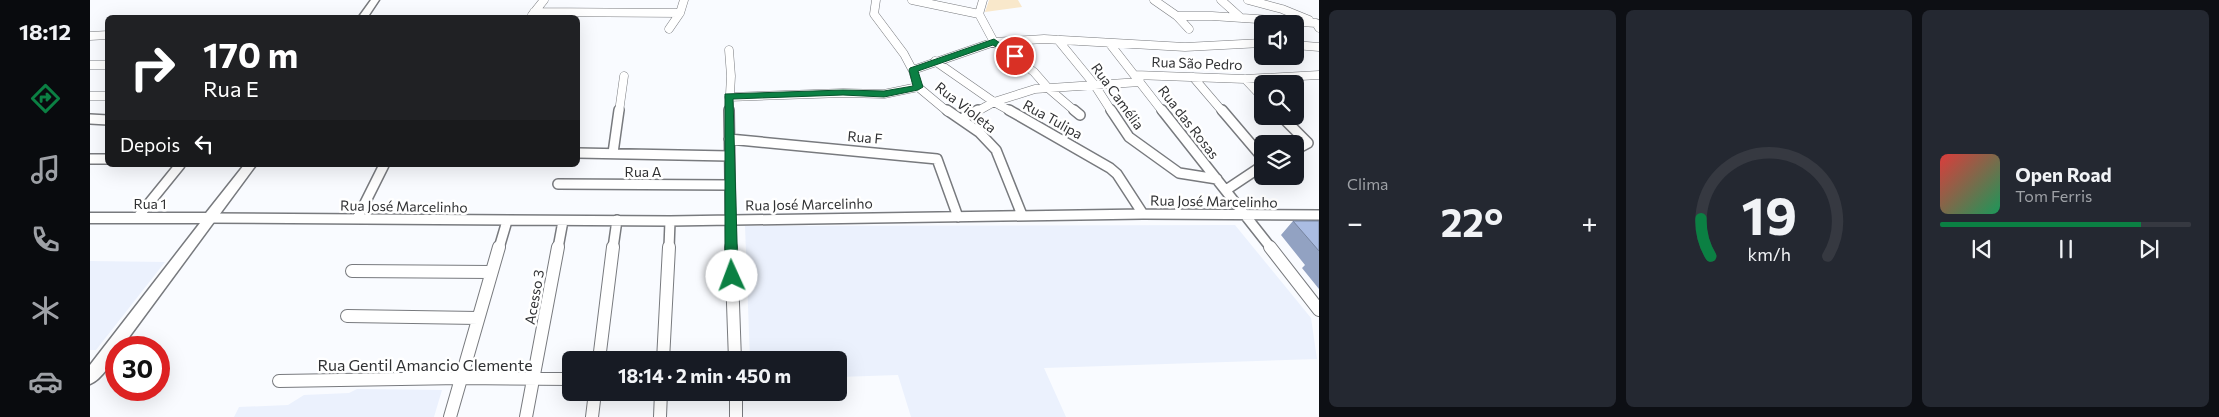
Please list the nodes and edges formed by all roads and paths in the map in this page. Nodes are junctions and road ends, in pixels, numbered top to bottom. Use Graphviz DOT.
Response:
graph roads {
  1 [pos="375,0"];
  2 [pos="544,0"];
  3 [pos="684,0"];
  4 [pos="876,0"];
  5 [pos="912,0"];
  6 [pos="983,0"];
  7 [pos="1154,0"];
  8 [pos="1220,0"];
  9 [pos="1248,0"];
  10 [pos="680,13"];
  11 [pos="979,14"];
  12 [pos="364,15"];
  13 [pos="532,15"];
  14 [pos="1177,16"];
  15 [pos="1240,17"];
  16 [pos="1318,25"];
  17 [pos="669,29"];
  18 [pos="1189,29"];
  19 [pos="105,35"];
  20 [pos="90,36"];
  21 [pos="1058,40"];
  22 [pos="994,42"];
  23 [pos="1254,43"];
  24 [pos="1110,44"];
  25 [pos="1304,45"];
  26 [pos="1319,46"];
  27 [pos="729,50"];
  28 [pos="935,61"];
  29 [pos="90,65"];
  30 [pos="105,65"];
  31 [pos="913,70"];
  32 [pos="624,76"];
  33 [pos="1193,76"];
  34 [pos="1319,76"];
  35 [pos="1137,78"];
  36 [pos="1245,79"];
  37 [pos="1094,84"];
  38 [pos="918,87"];
  39 [pos="1048,88"];
  40 [pos="1254,89"];
  41 [pos="90,96"];
  42 [pos="105,96"];
  43 [pos="728,96"];
  44 [pos="994,102"];
  45 [pos="1080,115"];
  46 [pos="90,119"];
  47 [pos="961,119"];
  48 [pos="105,120"];
  49 [pos="1291,125"];
  50 [pos="1300,135"];
  51 [pos="729,139"];
  52 [pos="1254,148"];
  53 [pos="580,153"];
  54 [pos="613,153"];
  55 [pos="729,156"];
  56 [pos="90,159"];
  57 [pos="105,159"];
  58 [pos="178,167"];
  59 [pos="248,167"];
  60 [pos="383,167"];
  61 [pos="1254,171"];
  62 [pos="1217,179"];
  63 [pos="558,184"];
  64 [pos="729,185"];
  65 [pos="1226,190"];
  66 [pos="1143,214"];
  67 [pos="1022,215"];
  68 [pos="1319,215"];
  69 [pos="1246,216"];
  70 [pos="958,217"];
  71 [pos="90,218"];
  72 [pos="138,218"];
  73 [pos="209,218"];
  74 [pos="357,219"];
  75 [pos="617,220"];
  76 [pos="670,220"];
  77 [pos="730,220"];
  78 [pos="507,221"];
  79 [pos="563,221"];
  80 [pos="352,271"];
  81 [pos="491,272"];
  82 [pos="1319,310"];
  83 [pos="347,316"];
  84 [pos="478,318"];
  85 [pos="600,351"];
  86 [pos="663,351"];
  87 [pos="734,351"];
  88 [pos="90,377"];
  89 [pos="461,378"];
  90 [pos="534,379"];
  91 [pos="562,379"];
  92 [pos="279,381"];
  93 [pos="594,401"];
  94 [pos="661,401"];
  95 [pos="736,401"];
  96 [pos="450,417"];
  97 [pos="526,417"];
  98 [pos="592,417"];
  99 [pos="660,417"];
  100 [pos="736,417"];
  1 -- 12 [label="street"];
  2 -- 13 [label="street"];
  3 -- 10 [label="street"];
  4 -- 31 [label="street, Rua Violeta"];
  5 -- 11 [label="street"];
  6 -- 11 [label="street"];
  7 -- 14 [label="street"];
  8 -- 15 [label="street"];
  9 -- 16 [label="street"];
  10 -- 13 [label="street"];
  10 -- 17 [label="street"];
  11 -- 22 [label="street"];
  14 -- 15 [label="street"];
  14 -- 18 [label="street"];
  15 -- 16 [label="street"];
  19 -- 20 [label="street"];
  21 -- 22 [label="street"];
  21 -- 24 [label="street"];
  21 -- 37 [label="street, Rua Camélia"];
  22 -- 28 [label="street"];
  22 -- 39 [label="street"];
  23 -- 24 [label="street"];
  24 -- 35 [label="street, Rua das Rosas"];
  25 -- 26 [label="street"];
  27 -- 43 [label="street"];
  28 -- 31 [label="street"];
  28 -- 44 [label="street, Rua Tulipa"];
  29 -- 30 [label="street"];
  31 -- 38 [label="street, Rua Violeta"];
  32 -- 54 [label="street"];
  33 -- 35 [label="street, Rua São Pedro"];
  33 -- 36 [label="street, Rua São Pedro"];
  33 -- 52 [label="street"];
  34 -- 36 [label="street, Rua São Pedro"];
  35 -- 37 [label="street, Rua São Pedro"];
  35 -- 62 [label="street, Rua das Rosas"];
  36 -- 40 [label="street"];
  37 -- 39 [label="street, Rua São Pedro"];
  37 -- 62 [label="street, Rua Camélia"];
  38 -- 43 [label="street"];
  38 -- 47 [label="street, Rua Violeta"];
  39 -- 44 [label="street, Rua São Pedro"];
  39 -- 45 [label="street"];
  41 -- 42 [label="street"];
  43 -- 51 [label="street"];
  44 -- 47 [label="street, Rua São Pedro"];
  44 -- 66 [label="street, Rua Tulipa"];
  46 -- 48 [label="street"];
  47 -- 67 [label="street, Rua Violeta"];
  49 -- 50 [label="street"];
  51 -- 55 [label="street"];
  51 -- 70 [label="street, Rua F"];
  53 -- 54 [label="street"];
  54 -- 55 [label="street"];
  55 -- 64 [label="street"];
  56 -- 57 [label="street"];
  58 -- 72 [label="street"];
  59 -- 73 [label="street"];
  60 -- 74 [label="street"];
  61 -- 65 [label="street"];
  62 -- 65 [label="street, Rua das Rosas"];
  63 -- 64 [label="street, Rua A"];
  64 -- 77 [label="street"];
  65 -- 69 [label="street, Rua das Rosas"];
  66 -- 67 [label="street, Rua José Marcelinho"];
  66 -- 69 [label="street, Rua José Marcelinho"];
  67 -- 70 [label="street, Rua José Marcelinho"];
  68 -- 69 [label="street, Rua José Marcelinho"];
  69 -- 82 [label="street, Rua das Rosas"];
  70 -- 77 [label="street, Rua José Marcelinho"];
  71 -- 72 [label="street, Rua 1"];
  72 -- 73 [label="street, Rua 1"];
  73 -- 74 [label="street, Rua José Marcelinho"];
  73 -- 88 [label="street"];
  74 -- 78 [label="street, Rua José Marcelinho"];
  75 -- 76 [label="street, Rua José Marcelinho"];
  75 -- 79 [label="street, Rua José Marcelinho"];
  75 -- 85 [label="street"];
  76 -- 77 [label="street, Rua José Marcelinho"];
  76 -- 86 [label="street"];
  77 -- 87 [label="street"];
  78 -- 79 [label="street, Rua José Marcelinho"];
  78 -- 81 [label="street"];
  79 -- 90 [label="street, Acesso 3"];
  80 -- 81 [label="street"];
  81 -- 84 [label="street"];
  83 -- 84 [label="street"];
  84 -- 89 [label="street"];
  89 -- 90 [label="street, Rua Gentil Amancio Clemente"];
  89 -- 92 [label="street, Rua Gentil Amancio Clemente"];
  89 -- 96 [label="street"];
  90 -- 91 [label="street, Rua Gentil Amancio Clemente"];
  90 -- 97 [label="street, Acesso 3"];
  93 -- 98 [label="street"];
  94 -- 99 [label="street"];
  95 -- 100 [label="street"];
}
